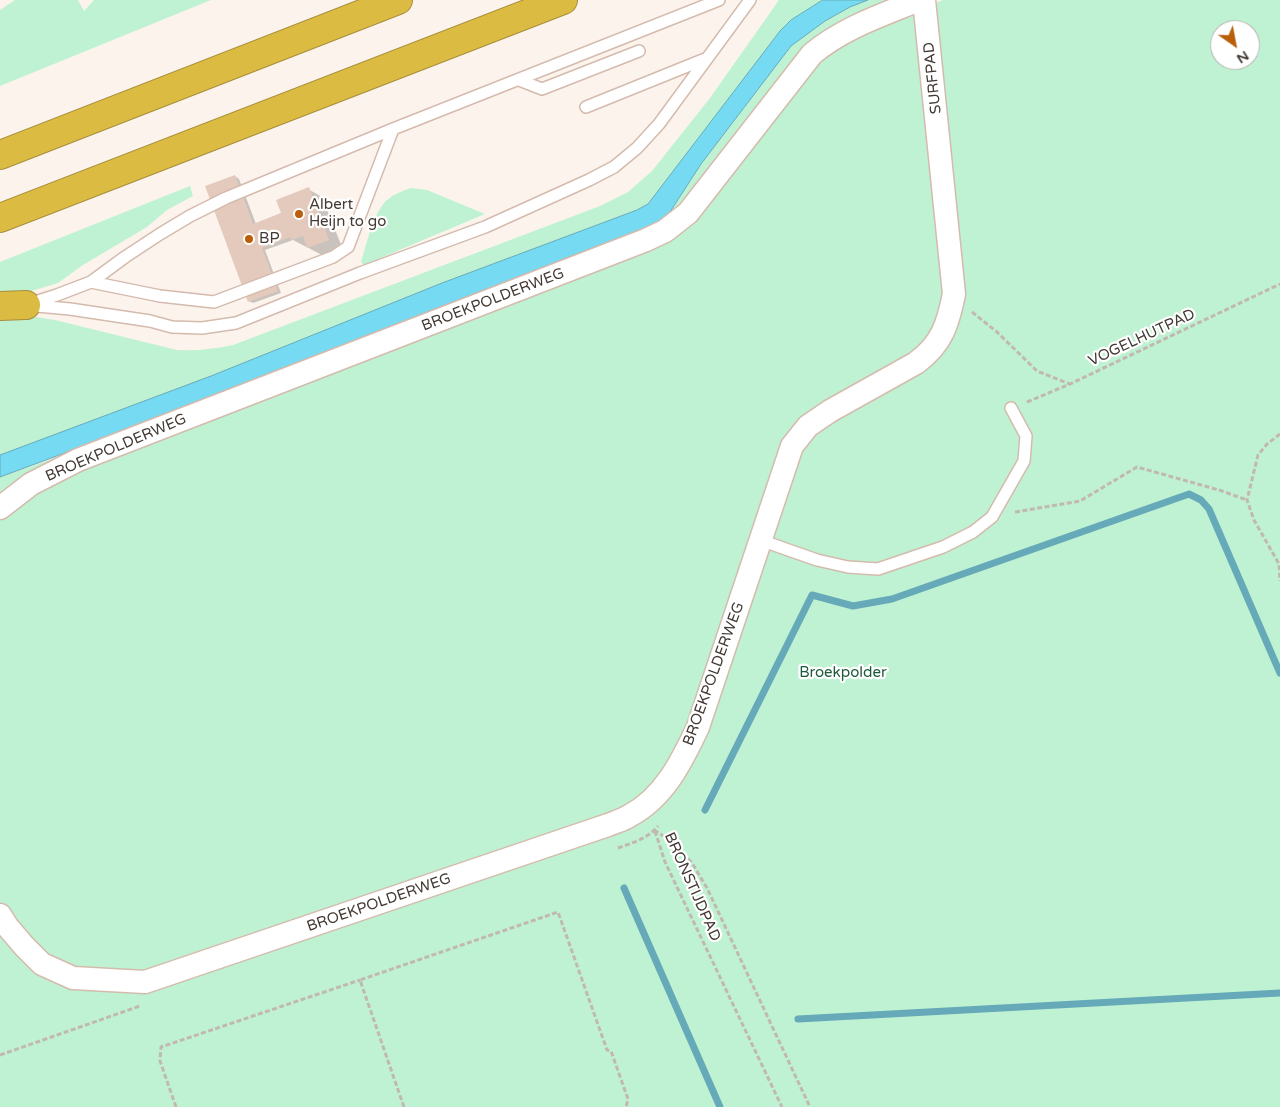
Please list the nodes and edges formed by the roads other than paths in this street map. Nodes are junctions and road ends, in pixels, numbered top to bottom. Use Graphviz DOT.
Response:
graph roads {
  1 [pos="398,0"];
  2 [pos="563,0"];
  3 [pos="719,0"];
  4 [pos="750,0"];
  5 [pos="919,0"];
  6 [pos="924,0"];
  7 [pos="639,51"];
  8 [pos="706,59"];
  9 [pos="519,80"];
  10 [pos="586,107"];
  11 [pos="393,129"];
  12 [pos="0,155"];
  13 [pos="941,155"];
  14 [pos="0,218"];
  15 [pos="91,282"];
  16 [pos="13,305"];
  17 [pos="1011,408"];
  18 [pos="0,508"];
  19 [pos="760,540"];
  20 [pos="0,915"];
  1 -- 12 [label="highway"];
  2 -- 14 [label="highway"];
  3 -- 9 [label="lane"];
  4 -- 8 [label="lane"];
  5 -- 18 [label="street, BROEKPOLDERWEG"];
  6 -- 13 [label="street, SURFPAD"];
  7 -- 9 [label="lane"];
  8 -- 10 [label="lane"];
  8 -- 16 [label="lane"];
  9 -- 11 [label="lane"];
  11 -- 15 [label="lane"];
  11 -- 15 [label="lane"];
  13 -- 19 [label="street, BROEKPOLDERWEG"];
  15 -- 16 [label="lane"];
  17 -- 19 [label="lane"];
  19 -- 20 [label="street, BROEKPOLDERWEG"];
}
